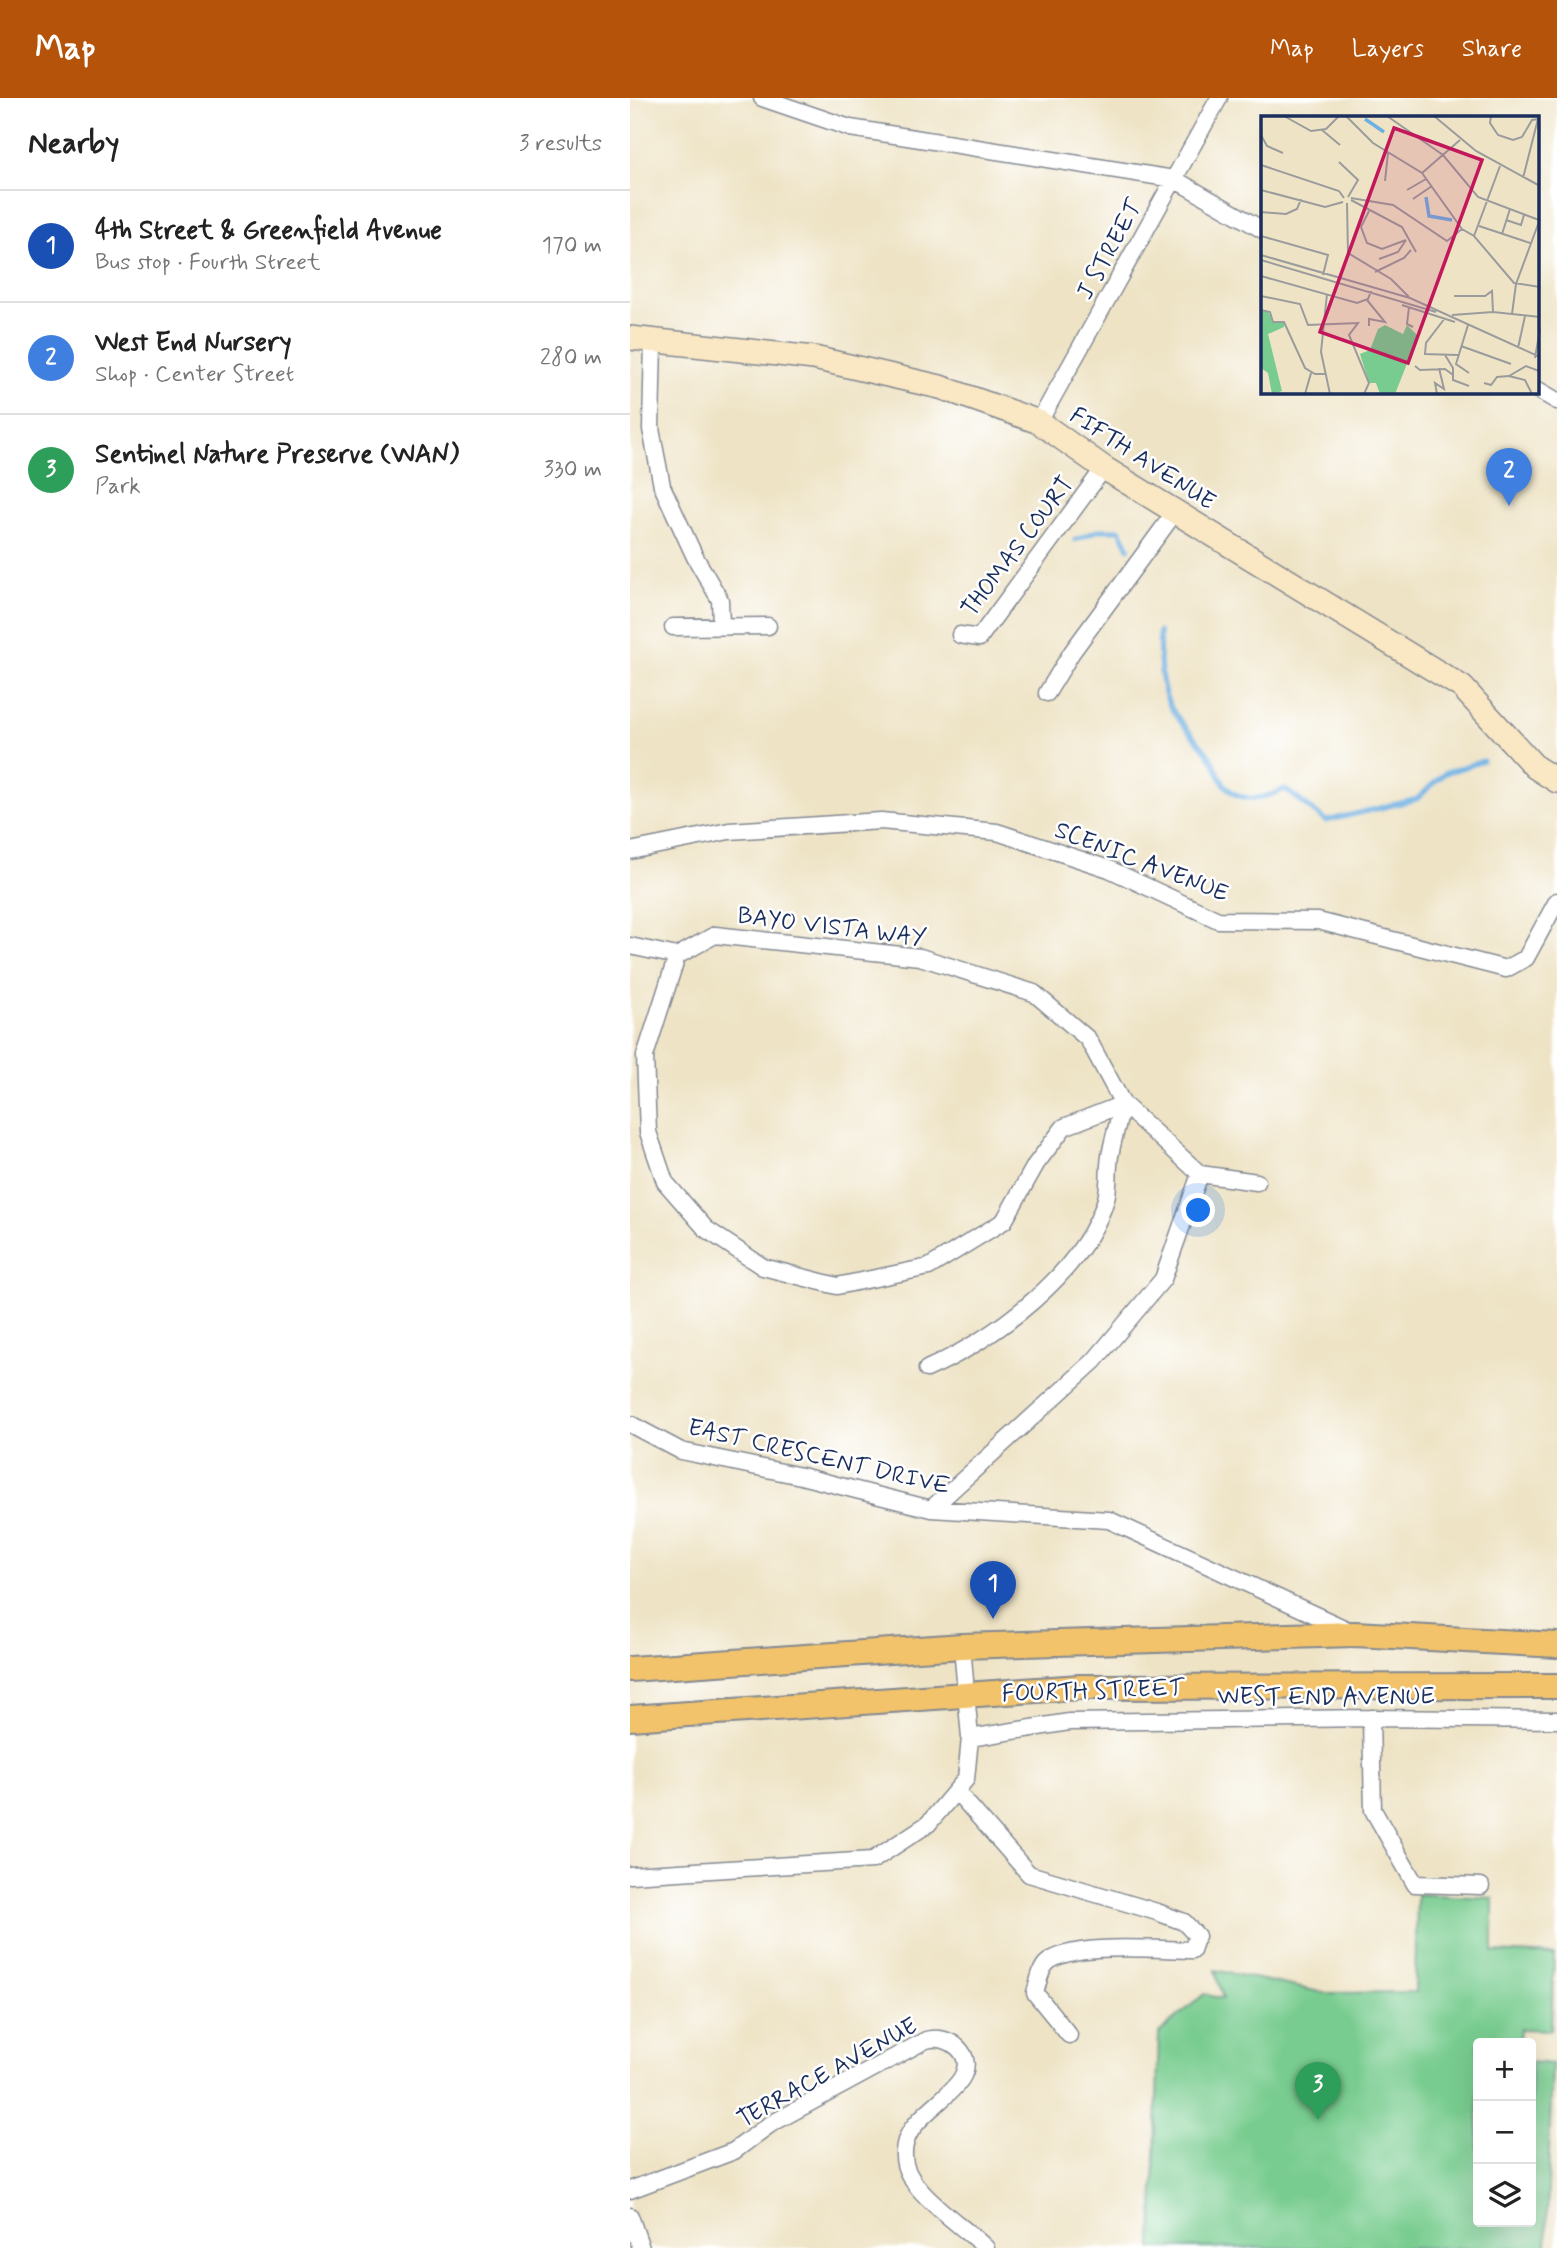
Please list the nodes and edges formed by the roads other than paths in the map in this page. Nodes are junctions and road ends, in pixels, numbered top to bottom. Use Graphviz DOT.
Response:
graph roads {
  1 [pos="762,98"];
  2 [pos="1219,98"];
  3 [pos="1174,179"];
  4 [pos="1261,229"];
  5 [pos="630,338"];
  6 [pos="653,342"];
  7 [pos="1539,391"];
  8 [pos="1557,401"];
  9 [pos="1039,422"];
  10 [pos="1104,468"];
  11 [pos="1175,512"];
  12 [pos="721,624"];
  13 [pos="768,626"];
  14 [pos="673,627"];
  15 [pos="960,635"];
  16 [pos="1047,692"];
  17 [pos="1557,781"];
  18 [pos="630,851"];
  19 [pos="1557,901"];
  20 [pos="630,946"];
  21 [pos="677,956"];
  22 [pos="1123,1104"];
  23 [pos="1200,1174"];
  24 [pos="1257,1182"];
  25 [pos="927,1369"];
  26 [pos="630,1424"];
  27 [pos="931,1509"];
  28 [pos="1355,1634"];
  29 [pos="1557,1634"];
  30 [pos="1476,1639"];
  31 [pos="1557,1645"];
  32 [pos="962,1646"];
  33 [pos="630,1669"];
  34 [pos="1557,1686"];
  35 [pos="966,1695"];
  36 [pos="630,1718"];
  37 [pos="1371,1718"];
  38 [pos="1557,1720"];
  39 [pos="970,1738"];
  40 [pos="957,1792"];
  41 [pos="630,1875"];
  42 [pos="1481,1886"];
  43 [pos="1069,2035"];
  44 [pos="630,2190"];
  45 [pos="630,2216"];
  46 [pos="641,2248"];
  47 [pos="986,2248"];
  1 -- 3 [label="street"];
  2 -- 3 [label="street, J STREET"];
  3 -- 4 [label="street"];
  3 -- 9 [label="street, J STREET"];
  5 -- 6 [label="street, FIFTH AVENUE"];
  6 -- 9 [label="street, FIFTH AVENUE"];
  6 -- 12 [label="street"];
  7 -- 8 [label="street"];
  9 -- 10 [label="street, FIFTH AVENUE"];
  10 -- 11 [label="street, FIFTH AVENUE"];
  10 -- 15 [label="street, THOMAS COURT"];
  11 -- 16 [label="street"];
  11 -- 17 [label="street, FIFTH AVENUE"];
  12 -- 13 [label="street"];
  12 -- 14 [label="street"];
  18 -- 19 [label="street, SCENIC AVENUE"];
  20 -- 21 [label="street"];
  21 -- 22 [label="street, BAYO VISTA WAY"];
  21 -- 22 [label="street"];
  22 -- 23 [label="street, BAYO VISTA WAY"];
  22 -- 25 [label="street"];
  23 -- 24 [label="street"];
  23 -- 27 [label="street"];
  26 -- 27 [label="street, EAST CRESCENT DRIVE"];
  27 -- 28 [label="street, EAST CRESCENT DRIVE"];
  28 -- 30 [label="main road, FOURTH STREET"];
  28 -- 32 [label="main road, FOURTH STREET"];
  29 -- 30 [label="street, FOURTH STREET"];
  30 -- 31 [label="main road, FOURTH STREET"];
  32 -- 33 [label="main road, FOURTH STREET"];
  32 -- 35 [label="street"];
  34 -- 35 [label="main road, FOURTH STREET"];
  35 -- 36 [label="main road, FOURTH STREET"];
  35 -- 39 [label="street"];
  37 -- 38 [label="street, WEST END AVENUE"];
  37 -- 39 [label="street, WEST END AVENUE"];
  37 -- 42 [label="street"];
  39 -- 40 [label="street"];
  40 -- 41 [label="street"];
  40 -- 43 [label="street"];
  44 -- 47 [label="street, TERRACE AVENUE"];
  45 -- 46 [label="street"];
}
